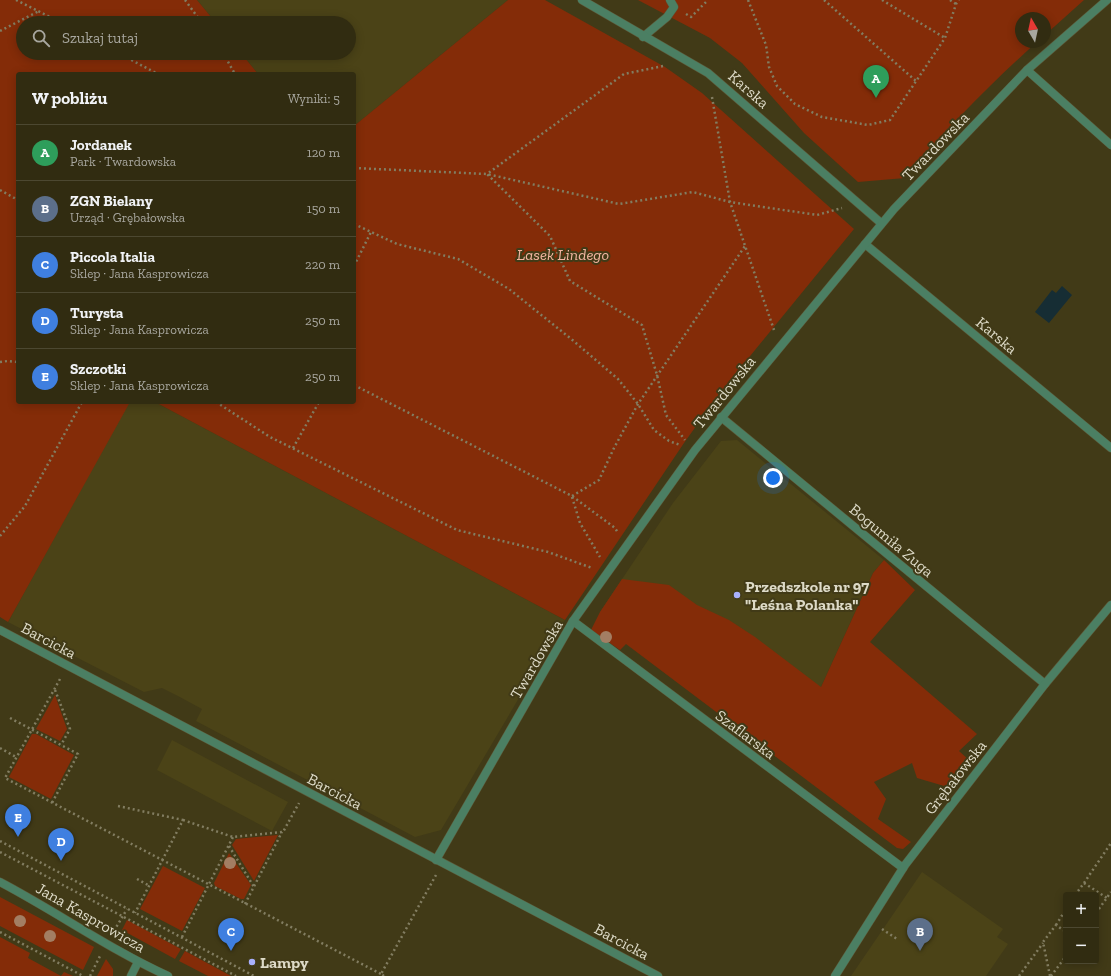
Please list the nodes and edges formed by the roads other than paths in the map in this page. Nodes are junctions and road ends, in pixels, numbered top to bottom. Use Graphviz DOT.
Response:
graph roads {
  1 [pos="582,0"];
  2 [pos="1107,0"];
  3 [pos="672,3"];
  4 [pos="643,36"];
  5 [pos="1027,70"];
  6 [pos="1111,145"];
  7 [pos="881,223"];
  8 [pos="865,244"];
  9 [pos="721,417"];
  10 [pos="1111,448"];
  11 [pos="1111,605"];
  12 [pos="573,621"];
  13 [pos="0,630"];
  14 [pos="1045,684"];
  15 [pos="436,860"];
  16 [pos="903,868"];
  17 [pos="0,882"];
  18 [pos="138,962"];
  19 [pos="131,976"];
  20 [pos="168,976"];
  21 [pos="658,976"];
  22 [pos="835,976"];
  1 -- 4 [label="street, Karska"];
  2 -- 5 [label="street, Twardowska"];
  3 -- 4 [label="street"];
  4 -- 7 [label="street, Karska"];
  5 -- 6 [label="street"];
  5 -- 7 [label="street, Twardowska"];
  7 -- 8 [label="street, Twardowska"];
  8 -- 9 [label="street, Twardowska"];
  8 -- 10 [label="street, Karska"];
  9 -- 12 [label="street, Twardowska"];
  9 -- 14 [label="street, Bogumiła Zuga"];
  11 -- 14 [label="street, Grębałowska"];
  12 -- 15 [label="street, Twardowska"];
  12 -- 16 [label="street, Szaflarska"];
  13 -- 15 [label="street, Barcicka"];
  14 -- 16 [label="street, Grębałowska"];
  15 -- 21 [label="street, Barcicka"];
  16 -- 22 [label="street, Grębałowska"];
  17 -- 18 [label="street, Jana Kasprowicza"];
  18 -- 19 [label="street"];
  18 -- 20 [label="street, Jana Kasprowicza"];
}
